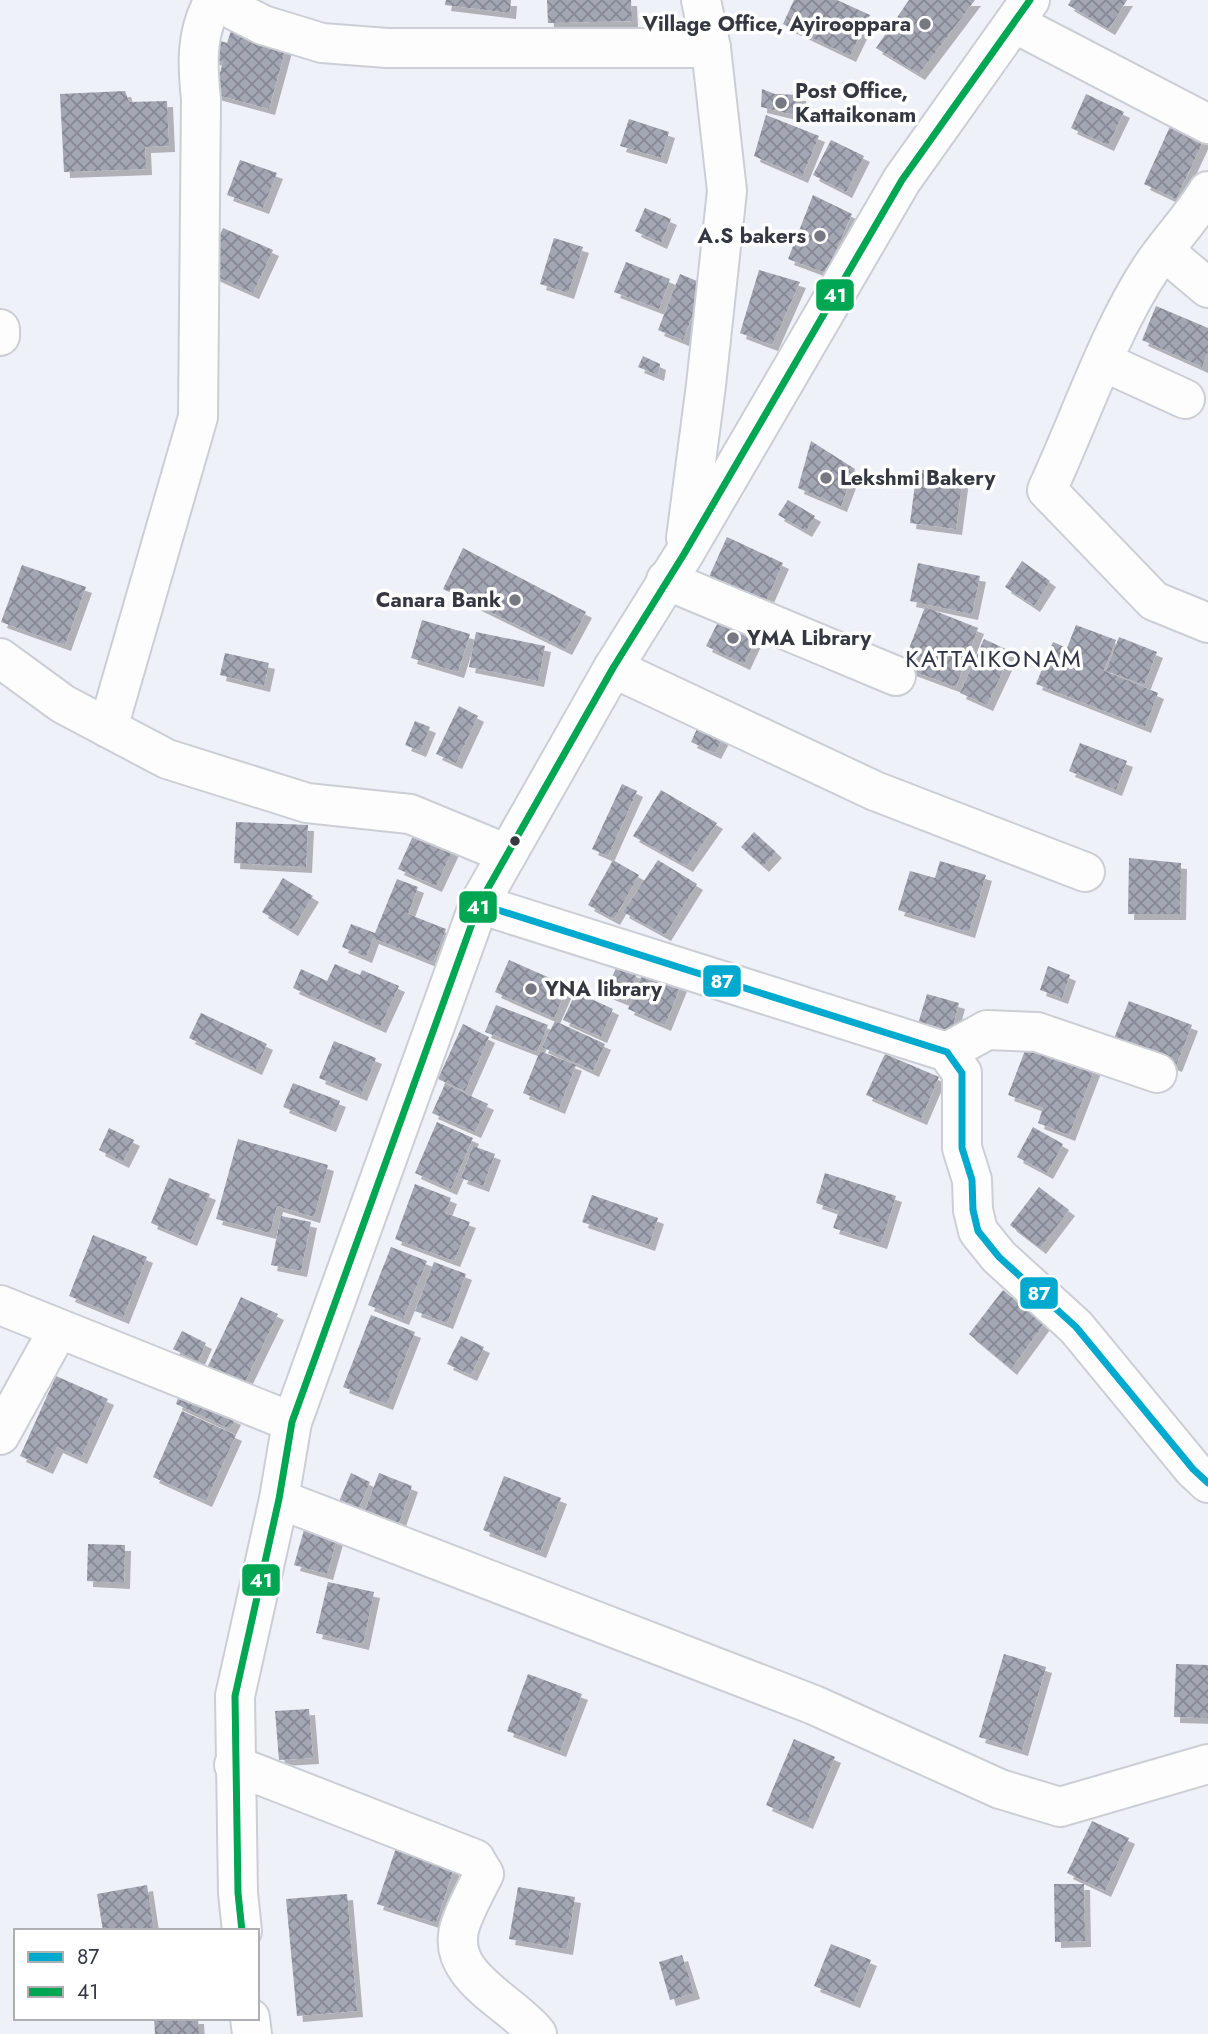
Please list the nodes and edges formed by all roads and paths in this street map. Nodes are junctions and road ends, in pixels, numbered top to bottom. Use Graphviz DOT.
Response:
graph roads {
  1 [pos="214,0"];
  2 [pos="701,0"];
  3 [pos="1022,12"];
  4 [pos="711,48"];
  5 [pos="1208,124"];
  6 [pos="1208,191"];
  7 [pos="1164,251"];
  8 [pos="1208,288"];
  9 [pos="0,329"];
  10 [pos="0,336"];
  11 [pos="1104,362"];
  12 [pos="1185,399"];
  13 [pos="675,567"];
  14 [pos="1208,623"];
  15 [pos="0,659"];
  16 [pos="613,668"];
  17 [pos="895,676"];
  18 [pos="108,728"];
  19 [pos="506,854"];
  20 [pos="1085,872"];
  21 [pos="479,904"];
  22 [pos="947,1052"];
  23 [pos="1157,1073"];
  24 [pos="0,1305"];
  25 [pos="58,1330"];
  26 [pos="292,1422"];
  27 [pos="0,1435"];
  28 [pos="1203,1471"];
  29 [pos="279,1499"];
  30 [pos="1208,1764"];
  31 [pos="234,1765"];
  32 [pos="242,1929"];
  33 [pos="537,2034"];
  1 -- 4 [label="street"];
  1 -- 18 [label="street"];
  2 -- 4 [label="street"];
  3 -- 5 [label="street"];
  3 -- 13 [label="street"];
  4 -- 13 [label="street"];
  6 -- 7 [label="street"];
  7 -- 8 [label="street"];
  7 -- 11 [label="street"];
  9 -- 10 [label="street"];
  11 -- 12 [label="street"];
  11 -- 14 [label="street"];
  13 -- 16 [label="street"];
  13 -- 17 [label="street"];
  15 -- 18 [label="street"];
  16 -- 19 [label="street"];
  16 -- 20 [label="street"];
  18 -- 19 [label="street"];
  19 -- 21 [label="street"];
  21 -- 22 [label="street"];
  21 -- 26 [label="street"];
  22 -- 23 [label="street"];
  22 -- 28 [label="street"];
  24 -- 25 [label="street"];
  25 -- 26 [label="street"];
  25 -- 27 [label="street"];
  26 -- 29 [label="street"];
  29 -- 30 [label="street"];
  29 -- 31 [label="street"];
  31 -- 32 [label="street"];
  31 -- 33 [label="street"];
}
